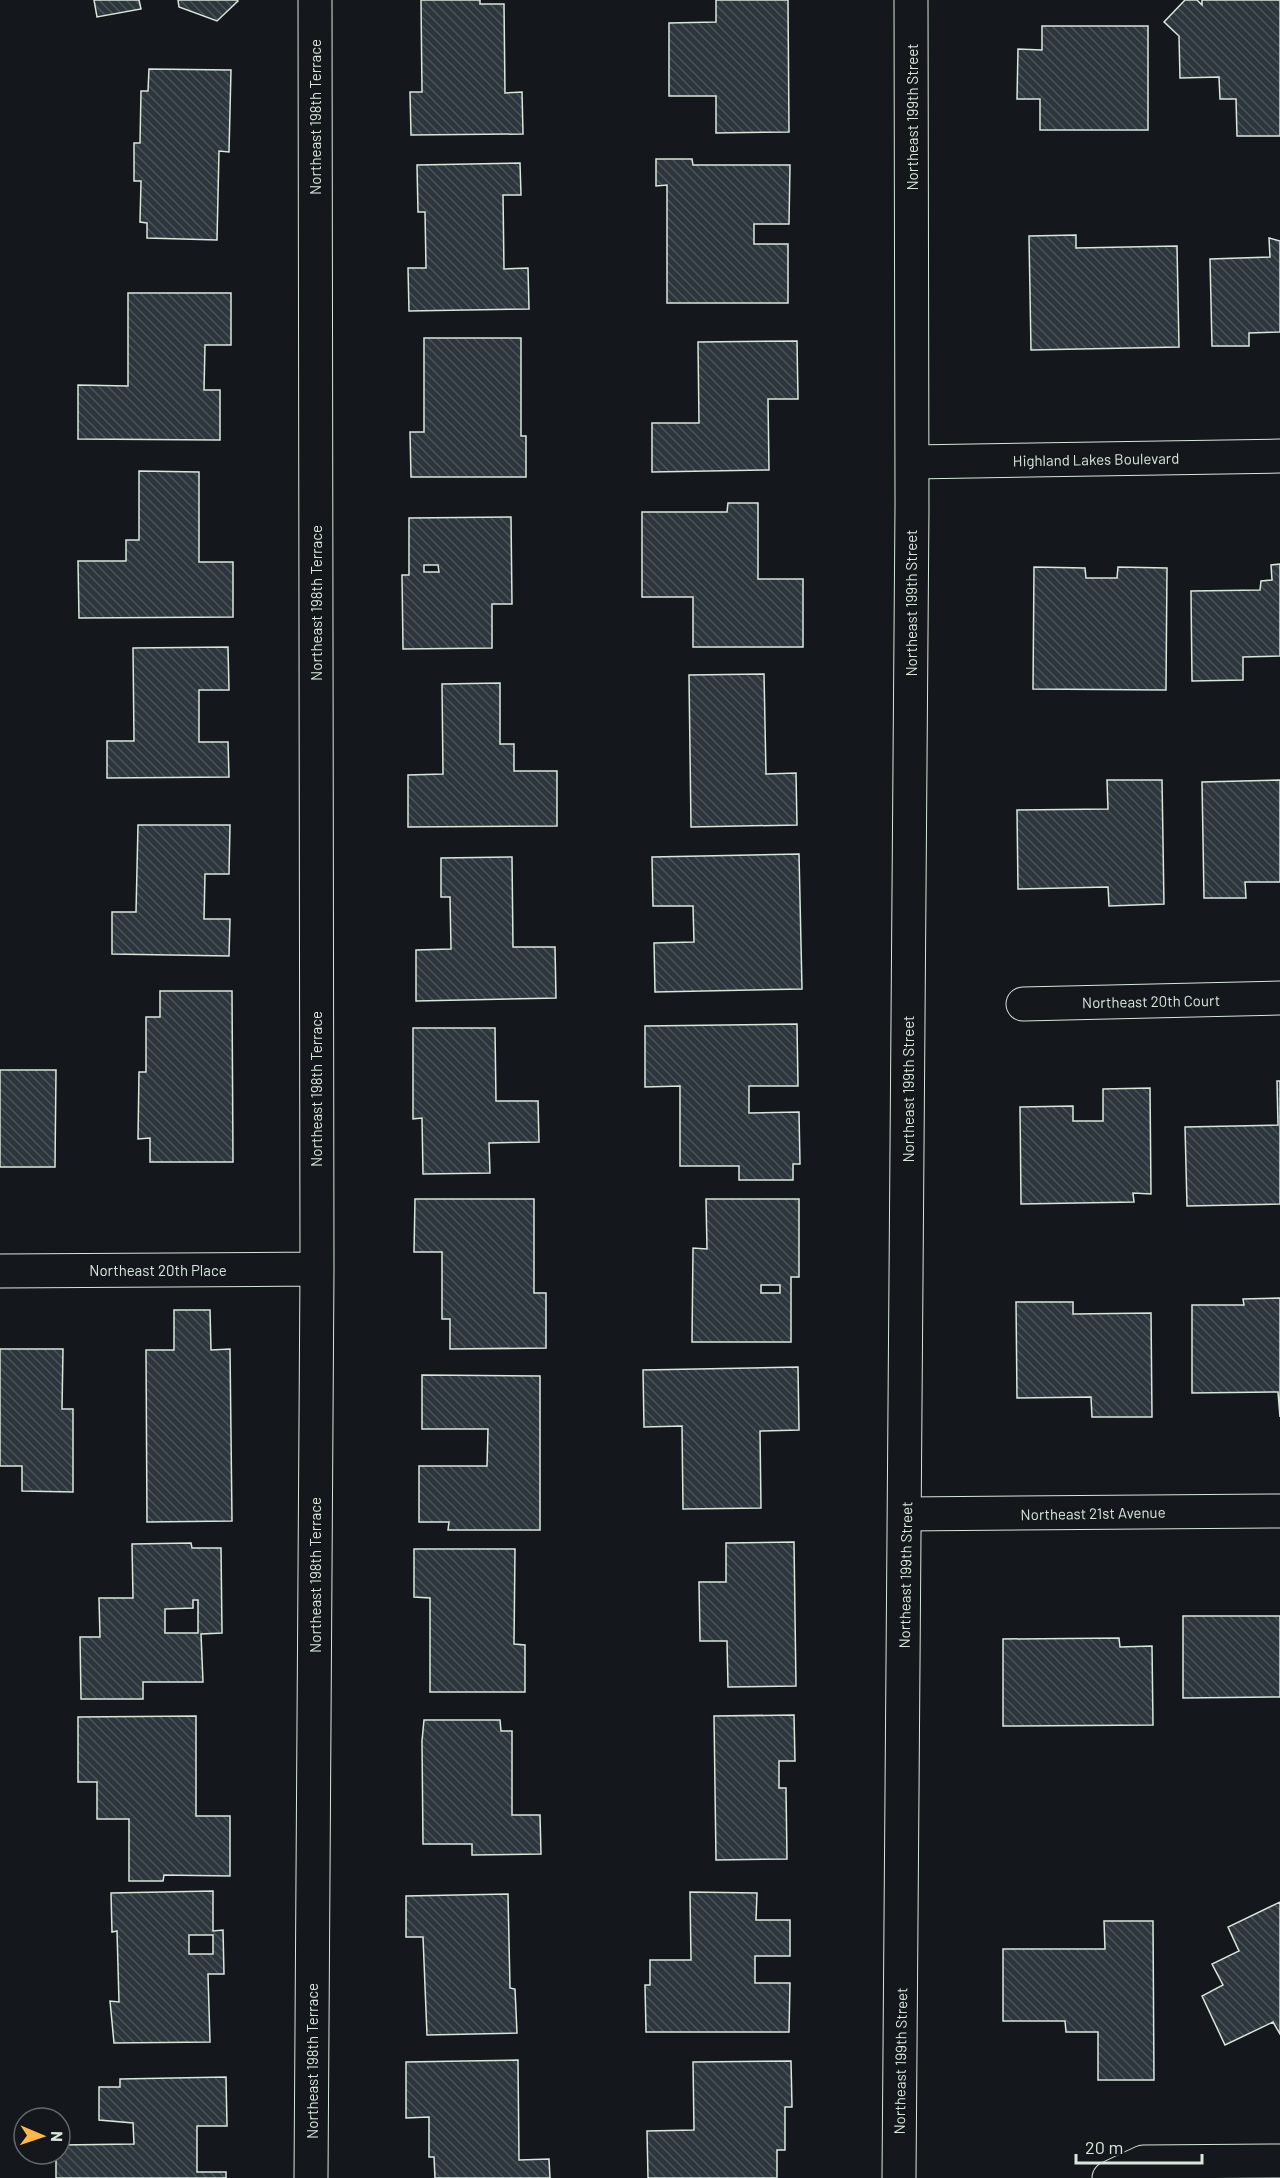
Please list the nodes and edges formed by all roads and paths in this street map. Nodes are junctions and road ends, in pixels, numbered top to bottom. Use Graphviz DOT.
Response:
graph roads {
  1 [pos="315,0"];
  2 [pos="911,0"];
  3 [pos="1280,456"];
  4 [pos="912,462"];
  5 [pos="1280,998"];
  6 [pos="1023,1004"];
  7 [pos="317,1269"];
  8 [pos="0,1271"];
  9 [pos="1280,1511"];
  10 [pos="905,1514"];
  11 [pos="1280,2161"];
  12 [pos="311,2178"];
  13 [pos="899,2178"];
  14 [pos="1109,2178"];
  1 -- 7 [label="street, Northeast 198th Terrace"];
  2 -- 4 [label="street, Northeast 199th Street"];
  3 -- 4 [label="street, Highland Lakes Boulevard"];
  4 -- 10 [label="street, Northeast 199th Street"];
  5 -- 6 [label="street, Northeast 20th Court"];
  7 -- 8 [label="street, Northeast 20th Place"];
  7 -- 12 [label="street, Northeast 198th Terrace"];
  9 -- 10 [label="street, Northeast 21st Avenue"];
  10 -- 13 [label="street, Northeast 199th Street"];
  11 -- 14 [label="street"];
}
